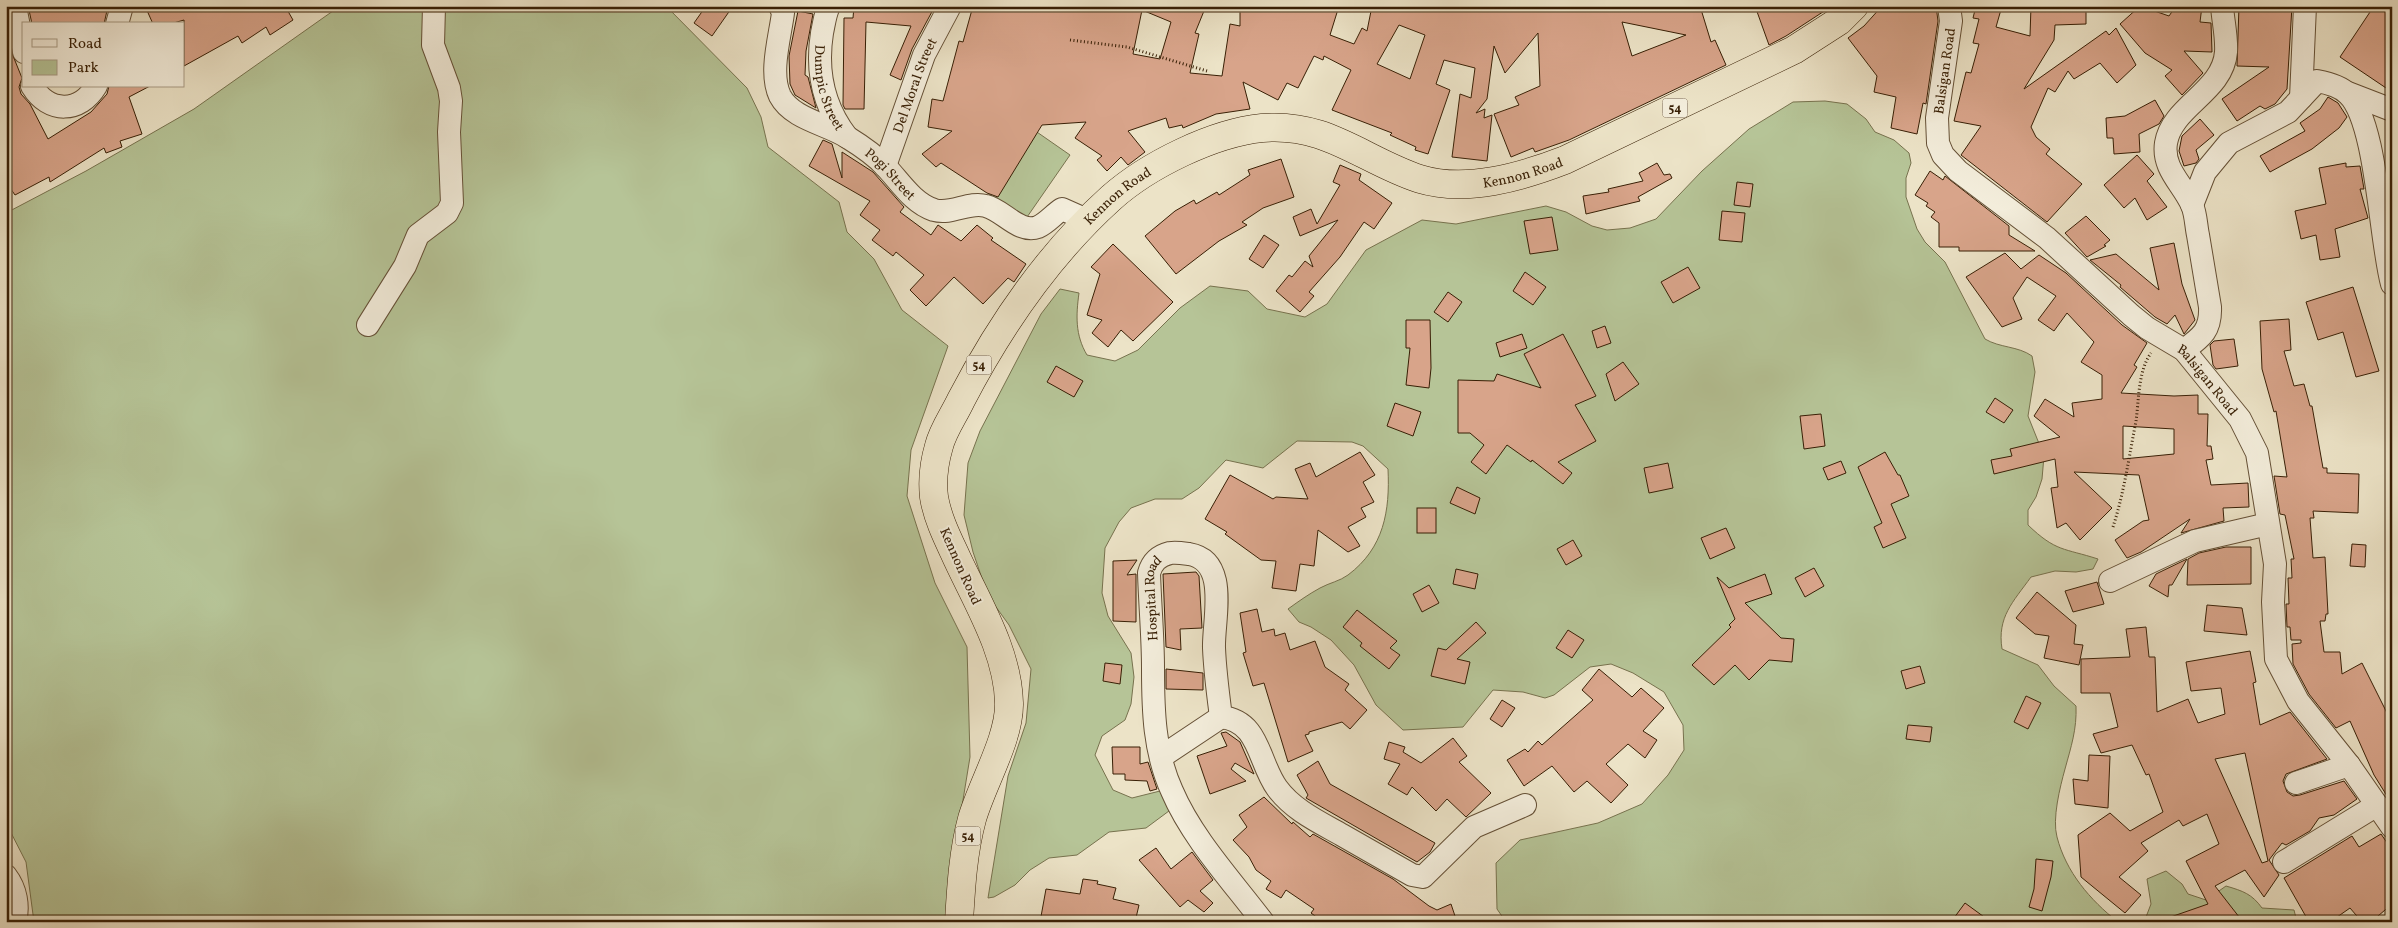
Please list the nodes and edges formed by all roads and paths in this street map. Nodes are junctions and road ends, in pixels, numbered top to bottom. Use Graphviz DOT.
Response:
graph roads {
  1 [pos="15,6"];
  2 [pos="122,6"];
  3 [pos="434,6"];
  4 [pos="780,6"];
  5 [pos="829,6"];
  6 [pos="950,6"];
  7 [pos="1854,6"];
  8 [pos="1949,6"];
  9 [pos="2222,6"];
  10 [pos="2305,6"];
  11 [pos="118,22"];
  12 [pos="1070,40"];
  13 [pos="22,42"];
  14 [pos="1207,71"];
  15 [pos="33,88"];
  16 [pos="95,88"];
  17 [pos="2348,93"];
  18 [pos="2301,98"];
  19 [pos="2392,110"];
  20 [pos="847,137"];
  21 [pos="885,166"];
  22 [pos="2192,205"];
  23 [pos="1089,220"];
  24 [pos="2392,284"];
  25 [pos="368,325"];
  26 [pos="2162,337"];
  27 [pos="2184,350"];
  28 [pos="2268,524"];
  29 [pos="2113,528"];
  30 [pos="2110,581"];
  31 [pos="1221,718"];
  32 [pos="1161,757"];
  33 [pos="2349,766"];
  34 [pos="2296,783"];
  35 [pos="1525,805"];
  36 [pos="2377,805"];
  37 [pos="2392,827"];
  38 [pos="2284,862"];
  39 [pos="6,876"];
  40 [pos="15,922"];
  41 [pos="960,922"];
  42 [pos="1263,922"];
  1 -- 13 [label="street"];
  2 -- 11 [label="street"];
  3 -- 25 [label="street"];
  4 -- 20 [label="street, Pogi Street"];
  5 -- 20 [label="street, Dumpic Street"];
  6 -- 21 [label="street, Del Moral Street"];
  7 -- 23 [label="highway, Kennon Road / 54"];
  8 -- 26 [label="street, Balsigan Road"];
  9 -- 22 [label="street"];
  10 -- 18 [label="street"];
  12 -- 14 [label="path"];
  15 -- 16 [label="street"];
  17 -- 18 [label="street"];
  17 -- 19 [label="street"];
  17 -- 24 [label="street"];
  18 -- 22 [label="street"];
  20 -- 21 [label="street, Pogi Street"];
  21 -- 23 [label="street, Pogi Street"];
  22 -- 27 [label="street"];
  23 -- 41 [label="highway, Kennon Road / 54"];
  26 -- 27 [label="street, Balsigan Road"];
  26 -- 29 [label="path"];
  27 -- 28 [label="street, Balsigan Road"];
  28 -- 30 [label="street"];
  28 -- 33 [label="street, Balsigan Road"];
  31 -- 32 [label="street"];
  31 -- 32 [label="street, Hospital Road"];
  31 -- 35 [label="street"];
  32 -- 42 [label="street, Hospital Road"];
  33 -- 34 [label="street"];
  33 -- 36 [label="street, Balsigan Road"];
  36 -- 37 [label="street, Balsigan Road"];
  36 -- 38 [label="street"];
  39 -- 40 [label="street"];
}
